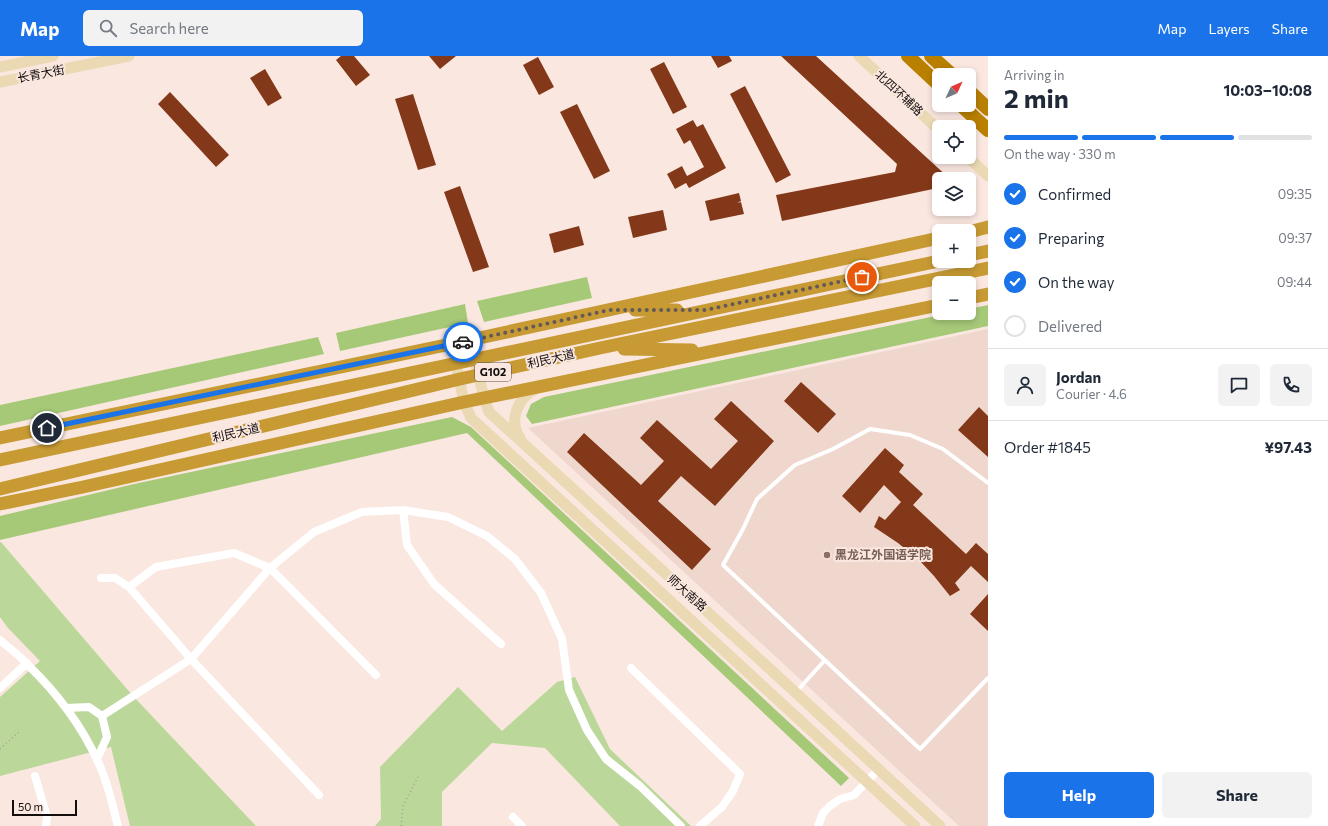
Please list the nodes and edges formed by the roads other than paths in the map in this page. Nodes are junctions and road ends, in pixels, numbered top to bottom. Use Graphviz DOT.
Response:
graph roads {
  1 [pos="53,56"];
  2 [pos="129,56"];
  3 [pos="859,56"];
  4 [pos="908,56"];
  5 [pos="931,56"];
  6 [pos="0,67"];
  7 [pos="944,68"];
  8 [pos="932,78"];
  9 [pos="0,82"];
  10 [pos="976,97"];
  11 [pos="988,108"];
  12 [pos="969,112"];
  13 [pos="932,124"];
  14 [pos="988,130"];
  15 [pos="975,164"];
  16 [pos="988,176"];
  17 [pos="988,227"];
  18 [pos="976,230"];
  19 [pos="932,240"];
  20 [pos="988,250"];
  21 [pos="976,253"];
  22 [pos="932,262"];
  23 [pos="988,268"];
  24 [pos="988,294"];
  25 [pos="976,297"];
  26 [pos="932,306"];
  27 [pos="609,310"];
  28 [pos="705,310"];
  29 [pos="470,340"];
  30 [pos="452,344"];
  31 [pos="600,348"];
  32 [pos="717,351"];
  33 [pos="475,359"];
  34 [pos="456,364"];
  35 [pos="479,375"];
  36 [pos="460,379"];
  37 [pos="538,387"];
  38 [pos="484,398"];
  39 [pos="464,402"];
  40 [pos="0,438"];
  41 [pos="525,445"];
  42 [pos="0,460"];
  43 [pos="988,483"];
  44 [pos="0,489"];
  45 [pos="0,504"];
  46 [pos="403,510"];
  47 [pos="270,568"];
  48 [pos="101,578"];
  49 [pos="129,587"];
  50 [pos="0,640"];
  51 [pos="501,644"];
  52 [pos="191,659"];
  53 [pos="825,660"];
  54 [pos="27,663"];
  55 [pos="631,668"];
  56 [pos="376,675"];
  57 [pos="988,678"];
  58 [pos="0,688"];
  59 [pos="795,692"];
  60 [pos="66,708"];
  61 [pos="102,716"];
  62 [pos="97,759"];
  63 [pos="879,769"];
  64 [pos="35,776"];
  65 [pos="867,782"];
  66 [pos="319,795"];
  67 [pos="513,817"];
  68 [pos="46,826"];
  69 [pos="118,826"];
  70 [pos="522,826"];
  71 [pos="681,826"];
  72 [pos="700,826"];
  73 [pos="818,826"];
  74 [pos="915,826"];
  75 [pos="940,826"];
  1 -- 6 [label="main road, 长青大街"];
  2 -- 9 [label="main road, 长青大街"];
  3 -- 13 [label="main road, 北四环辅路"];
  4 -- 8 [label="highway"];
  5 -- 7 [label="highway"];
  10 -- 11 [label="highway"];
  12 -- 14 [label="highway"];
  15 -- 16 [label="main road"];
  17 -- 18 [label="highway"];
  19 -- 27 [label="highway"];
  20 -- 21 [label="highway"];
  22 -- 28 [label="highway, 利民大道 / G102"];
  23 -- 31 [label="highway, 利民大道 / G102"];
  24 -- 25 [label="highway"];
  26 -- 32 [label="highway"];
  27 -- 28 [label="highway"];
  27 -- 29 [label="highway"];
  28 -- 33 [label="highway, 利民大道 / G102"];
  29 -- 30 [label="highway"];
  29 -- 33 [label="main road, 师大南路"];
  30 -- 34 [label="main road, 师大南路"];
  30 -- 40 [label="highway"];
  31 -- 32 [label="highway"];
  31 -- 35 [label="highway, 利民大道 / G102"];
  32 -- 37 [label="highway"];
  33 -- 34 [label="highway, 利民大道 / G102"];
  33 -- 35 [label="main road, 师大南路"];
  34 -- 36 [label="main road, 师大南路"];
  34 -- 42 [label="highway, 利民大道 / G102"];
  35 -- 36 [label="highway, 利民大道 / G102"];
  35 -- 38 [label="main road, 师大南路"];
  36 -- 39 [label="main road, 师大南路"];
  36 -- 44 [label="highway, 利民大道 / G102"];
  37 -- 38 [label="highway"];
  37 -- 41 [label="main road"];
  38 -- 39 [label="highway"];
  38 -- 41 [label="main road, 师大南路"];
  39 -- 45 [label="highway"];
  39 -- 65 [label="main road, 师大南路"];
  41 -- 59 [label="main road, 师大南路"];
  43 -- 53 [label="lane"];
  46 -- 47 [label="street"];
  46 -- 51 [label="street"];
  46 -- 71 [label="street"];
  47 -- 49 [label="street"];
  47 -- 52 [label="street"];
  47 -- 56 [label="street"];
  48 -- 49 [label="street"];
  49 -- 52 [label="street"];
  50 -- 54 [label="street"];
  52 -- 61 [label="street"];
  52 -- 66 [label="street"];
  53 -- 57 [label="lane"];
  53 -- 59 [label="lane"];
  54 -- 58 [label="street"];
  54 -- 60 [label="street"];
  55 -- 72 [label="street"];
  59 -- 63 [label="main road, 师大南路"];
  60 -- 61 [label="street"];
  60 -- 62 [label="street"];
  61 -- 62 [label="street"];
  62 -- 69 [label="street"];
  63 -- 65 [label="street"];
  63 -- 75 [label="main road, 师大南路"];
  64 -- 68 [label="street"];
  65 -- 73 [label="street"];
  65 -- 74 [label="main road, 师大南路"];
  67 -- 70 [label="street"];
}
